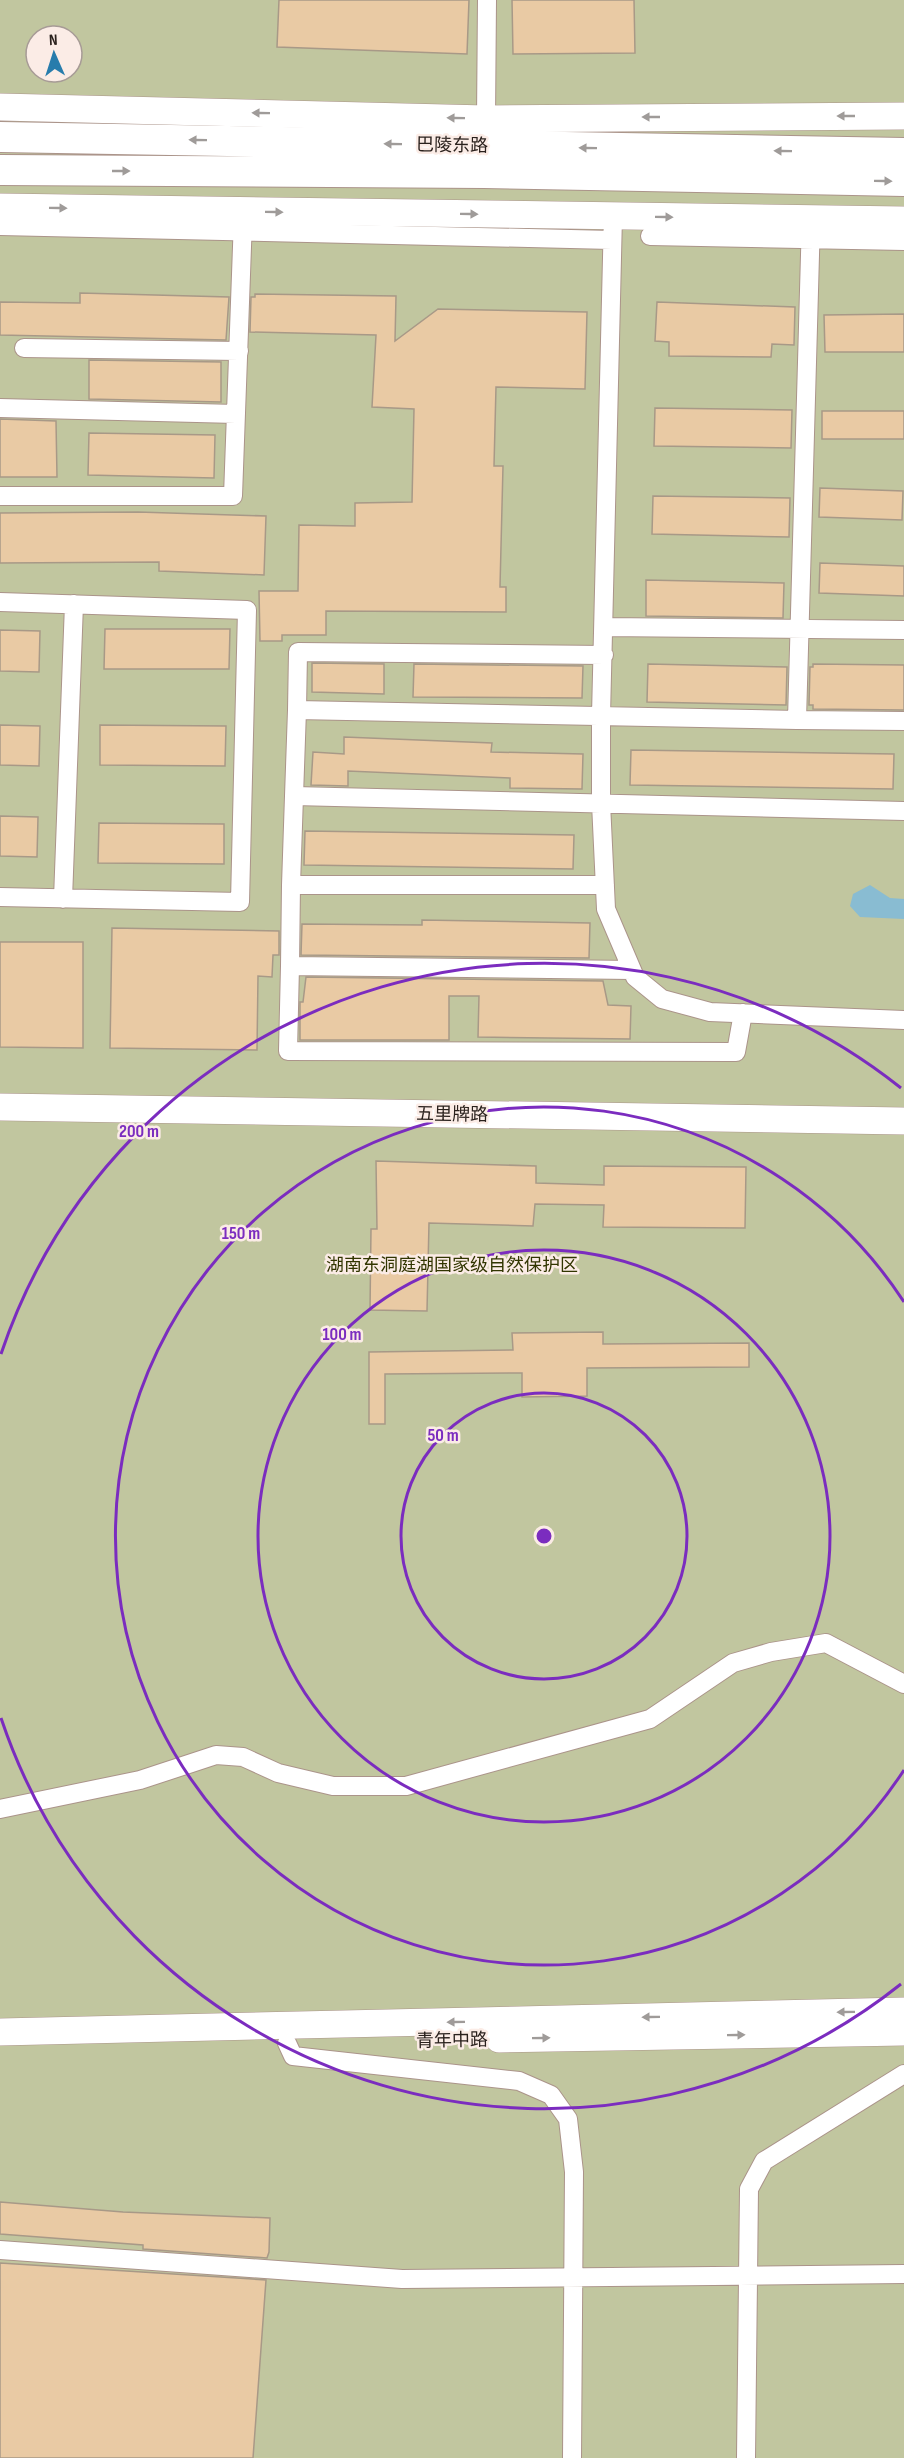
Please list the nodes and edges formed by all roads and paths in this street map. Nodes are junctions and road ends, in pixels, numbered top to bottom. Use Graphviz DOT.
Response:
graph roads {
  1 [pos="487,0"];
  2 [pos="0,107"];
  3 [pos="904,116"];
  4 [pos="486,119"];
  5 [pos="0,137"];
  6 [pos="904,153"];
  7 [pos="0,170"];
  8 [pos="904,181"];
  9 [pos="0,207"];
  10 [pos="811,219"];
  11 [pos="904,220"];
  12 [pos="243,221"];
  13 [pos="0,226"];
  14 [pos="613,228"];
  15 [pos="650,237"];
  16 [pos="904,241"];
  17 [pos="24,348"];
  18 [pos="239,351"];
  19 [pos="0,408"];
  20 [pos="236,414"];
  21 [pos="0,496"];
  22 [pos="0,602"];
  23 [pos="74,604"];
  24 [pos="604,627"];
  25 [pos="800,628"];
  26 [pos="904,630"];
  27 [pos="604,655"];
  28 [pos="297,710"];
  29 [pos="602,716"];
  30 [pos="797,720"];
  31 [pos="904,721"];
  32 [pos="294,796"];
  33 [pos="601,803"];
  34 [pos="904,811"];
  35 [pos="291,885"];
  36 [pos="605,885"];
  37 [pos="0,897"];
  38 [pos="63,899"];
  39 [pos="290,966"];
  40 [pos="632,970"];
  41 [pos="743,1013"];
  42 [pos="904,1020"];
  43 [pos="0,1107"];
  44 [pos="904,1121"];
  45 [pos="0,1124"];
  46 [pos="904,1136"];
  47 [pos="904,1684"];
  48 [pos="0,1809"];
  49 [pos="904,2011"];
  50 [pos="0,2032"];
  51 [pos="904,2032"];
  52 [pos="287,2043"];
  53 [pos="0,2048"];
  54 [pos="904,2074"];
  55 [pos="0,2250"];
  56 [pos="904,2274"];
  57 [pos="572,2458"];
  58 [pos="746,2458"];
  1 -- 4 [label="street"];
  4 -- 2 [label="main road, one-way"];
  3 -- 4 [label="main road, one-way"];
  6 -- 5 [label="main road, 巴陵东路, one-way"];
  7 -- 8 [label="main road, 巴陵东路, one-way"];
  9 -- 12 [label="main road, one-way"];
  10 -- 11 [label="main road"];
  14 -- 10 [label="main road, one-way"];
  10 -- 25 [label="street"];
  12 -- 13 [label="street"];
  12 -- 14 [label="main road"];
  12 -- 18 [label="street"];
  14 -- 24 [label="street"];
  15 -- 16 [label="street"];
  17 -- 18 [label="street"];
  18 -- 20 [label="street"];
  19 -- 20 [label="street"];
  20 -- 21 [label="street"];
  22 -- 23 [label="street"];
  23 -- 38 [label="street"];
  23 -- 38 [label="street"];
  24 -- 25 [label="street"];
  24 -- 27 [label="street"];
  25 -- 26 [label="street"];
  25 -- 30 [label="street"];
  27 -- 28 [label="street"];
  27 -- 29 [label="street"];
  28 -- 29 [label="street"];
  28 -- 32 [label="street"];
  29 -- 30 [label="street"];
  29 -- 33 [label="street"];
  30 -- 31 [label="street"];
  32 -- 33 [label="street"];
  32 -- 35 [label="street"];
  33 -- 34 [label="street"];
  33 -- 36 [label="street"];
  35 -- 36 [label="street"];
  35 -- 39 [label="street"];
  36 -- 40 [label="street"];
  37 -- 38 [label="street"];
  39 -- 40 [label="street"];
  39 -- 41 [label="street"];
  40 -- 41 [label="street"];
  41 -- 42 [label="street"];
  43 -- 44 [label="main road, 五里牌路"];
  45 -- 46 [label="main road, 五里牌路"];
  47 -- 48 [label="street"];
  49 -- 50 [label="main road, one-way"];
  52 -- 51 [label="main road, 青年中路, one-way"];
  52 -- 53 [label="main road, 青年中路"];
  52 -- 57 [label="street"];
  54 -- 58 [label="street"];
  55 -- 56 [label="street"];
}
